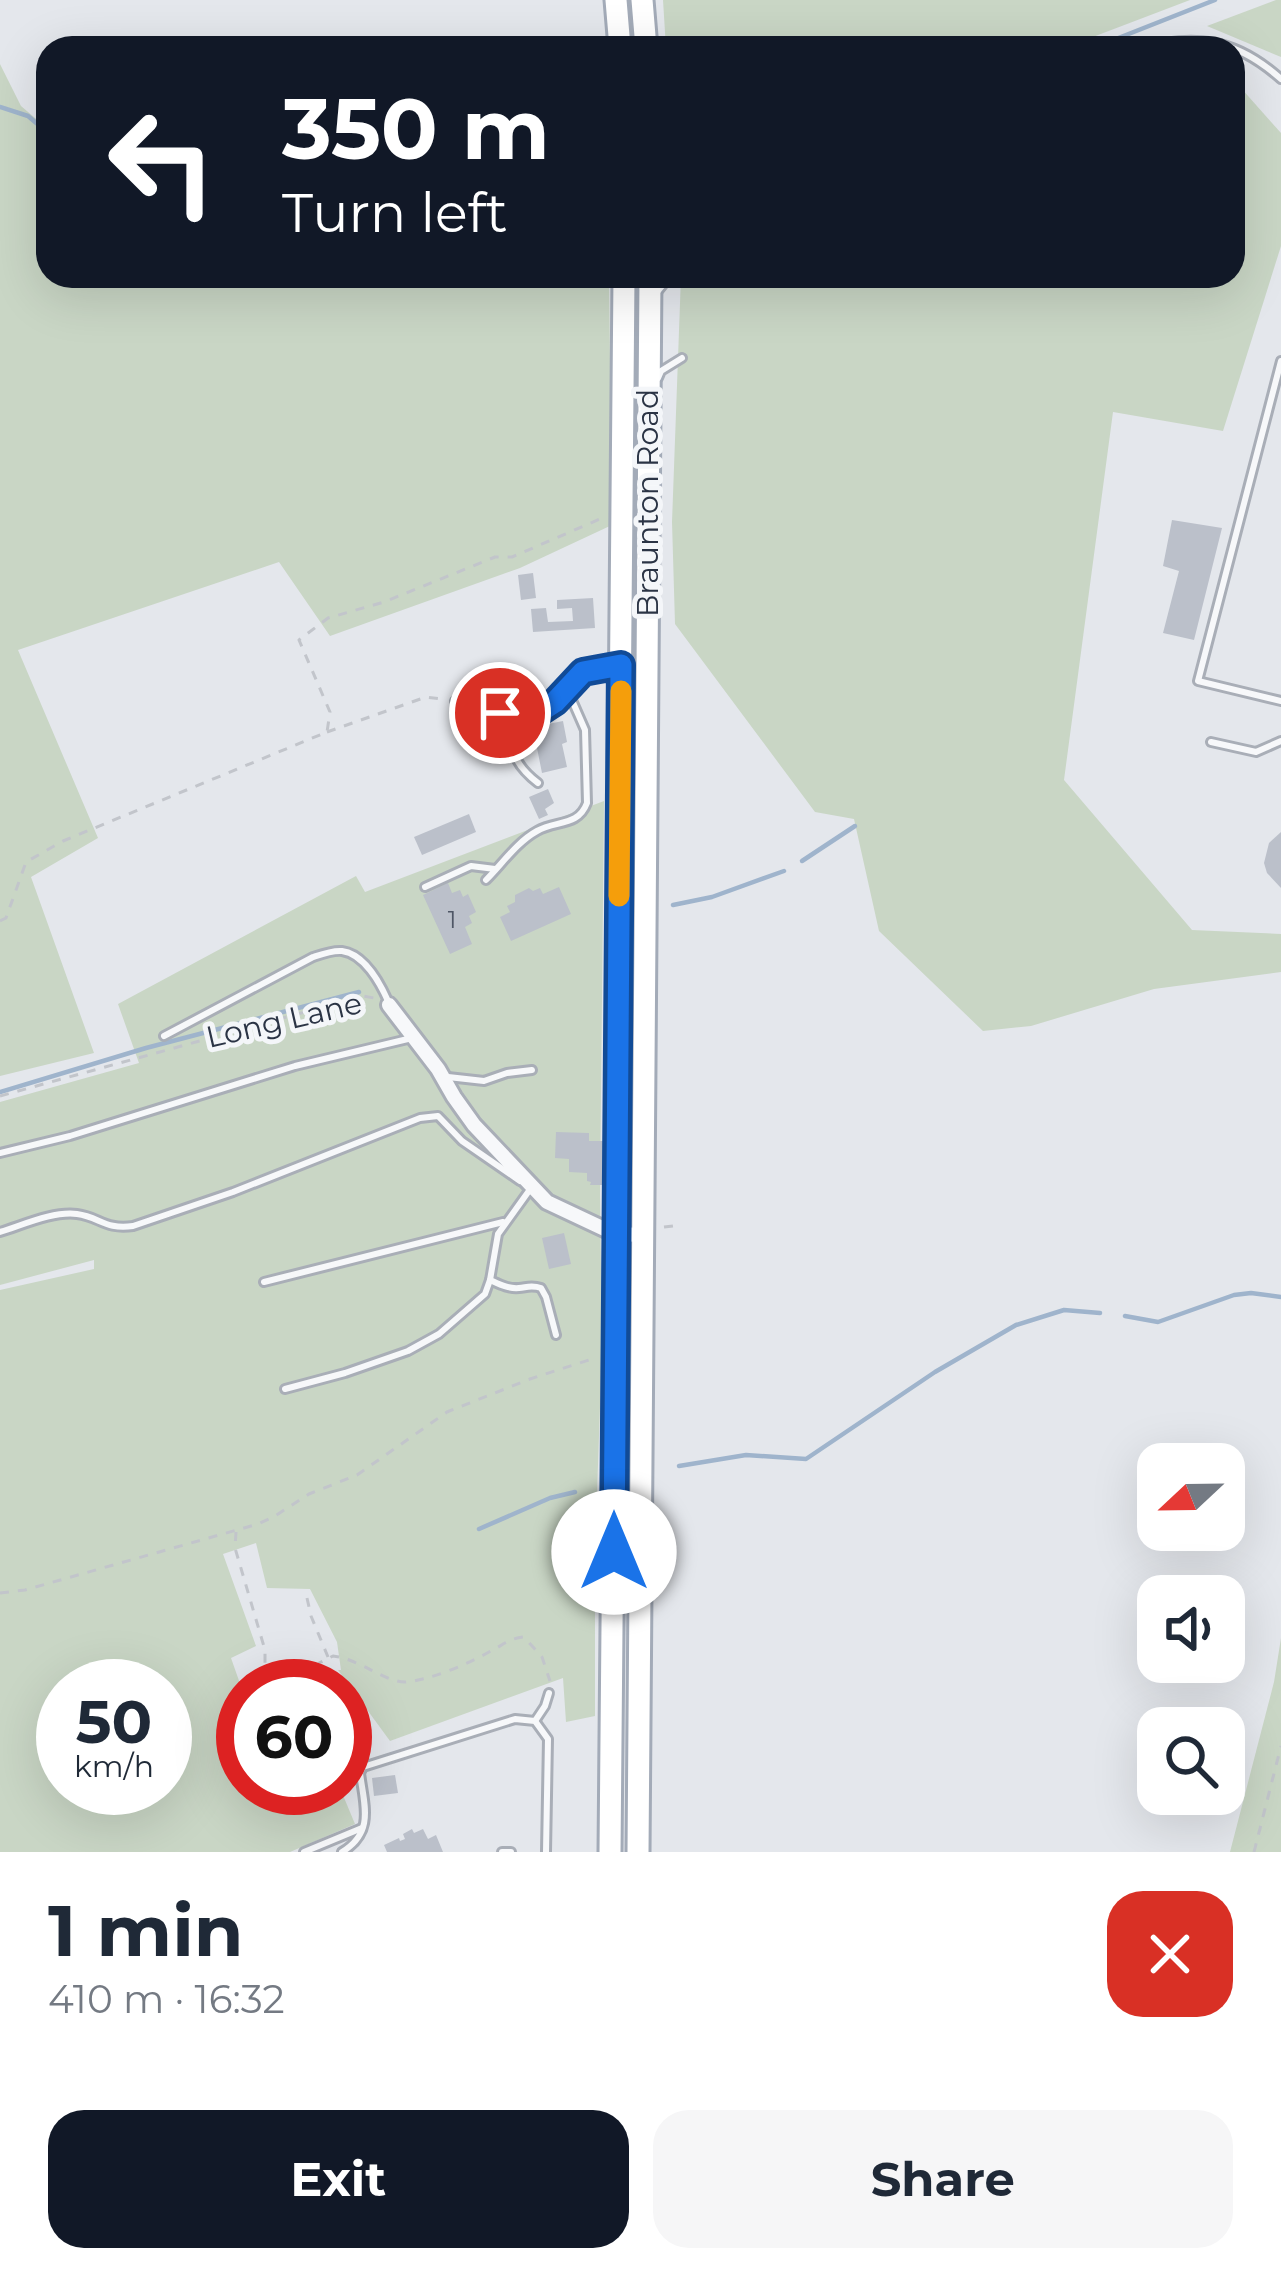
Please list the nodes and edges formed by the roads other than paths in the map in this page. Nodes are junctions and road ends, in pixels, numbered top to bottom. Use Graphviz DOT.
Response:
graph roads {
  1 [pos="616,0"];
  2 [pos="642,0"];
  3 [pos="619,36"];
  4 [pos="645,36"];
  5 [pos="1245,53"];
  6 [pos="1281,79"];
  7 [pos="624,288"];
  8 [pos="650,288"];
  9 [pos="660,288"];
  10 [pos="650,300"];
  11 [pos="682,358"];
  12 [pos="1281,361"];
  13 [pos="648,396"];
  14 [pos="621,665"];
  15 [pos="570,687"];
  16 [pos="455,701"];
  17 [pos="1281,701"];
  18 [pos="514,713"];
  19 [pos="1281,741"];
  20 [pos="1211,742"];
  21 [pos="538,783"];
  22 [pos="496,869"];
  23 [pos="486,880"];
  24 [pos="425,887"];
  25 [pos="388,1005"];
  26 [pos="164,1036"];
  27 [pos="413,1037"];
  28 [pos="532,1070"];
  29 [pos="444,1078"];
  30 [pos="0,1153"];
  31 [pos="532,1188"];
  32 [pos="506,1221"];
  33 [pos="0,1232"];
  34 [pos="615,1234"];
  35 [pos="644,1234"];
  36 [pos="490,1280"];
  37 [pos="264,1282"];
  38 [pos="556,1335"];
  39 [pos="285,1389"];
  40 [pos="548,1693"];
  41 [pos="535,1720"];
  42 [pos="363,1827"];
  43 [pos="304,1852"];
  44 [pos="342,1852"];
  45 [pos="502,1852"];
  46 [pos="511,1852"];
  47 [pos="546,1852"];
  48 [pos="610,1852"];
  49 [pos="638,1852"];
  1 -- 3 [label="main road"];
  2 -- 4 [label="main road"];
  5 -- 6 [label="lane"];
  7 -- 14 [label="main road, Braunton Road"];
  8 -- 10 [label="main road, Braunton Road"];
  9 -- 10 [label="lane"];
  10 -- 13 [label="main road, Braunton Road"];
  11 -- 13 [label="lane"];
  12 -- 17 [label="lane"];
  13 -- 35 [label="main road, Braunton Road"];
  14 -- 15 [label="lane"];
  14 -- 34 [label="main road, Braunton Road"];
  15 -- 18 [label="lane"];
  15 -- 22 [label="lane"];
  16 -- 18 [label="lane"];
  18 -- 21 [label="lane"];
  19 -- 20 [label="lane"];
  22 -- 23 [label="lane"];
  22 -- 24 [label="lane"];
  25 -- 26 [label="lane"];
  25 -- 27 [label="street, Long Lane"];
  27 -- 29 [label="street, Long Lane"];
  27 -- 30 [label="lane"];
  28 -- 29 [label="lane"];
  29 -- 31 [label="street, Long Lane"];
  31 -- 32 [label="lane"];
  31 -- 33 [label="lane"];
  31 -- 34 [label="street, Long Lane"];
  32 -- 36 [label="lane"];
  32 -- 37 [label="lane"];
  34 -- 35 [label="street"];
  34 -- 48 [label="main road, Braunton Road"];
  35 -- 49 [label="main road, Braunton Road"];
  36 -- 38 [label="lane"];
  36 -- 39 [label="lane"];
  40 -- 41 [label="lane"];
  41 -- 42 [label="lane"];
  41 -- 47 [label="lane"];
  42 -- 43 [label="lane"];
  42 -- 44 [label="lane"];
  45 -- 46 [label="lane"];
}
